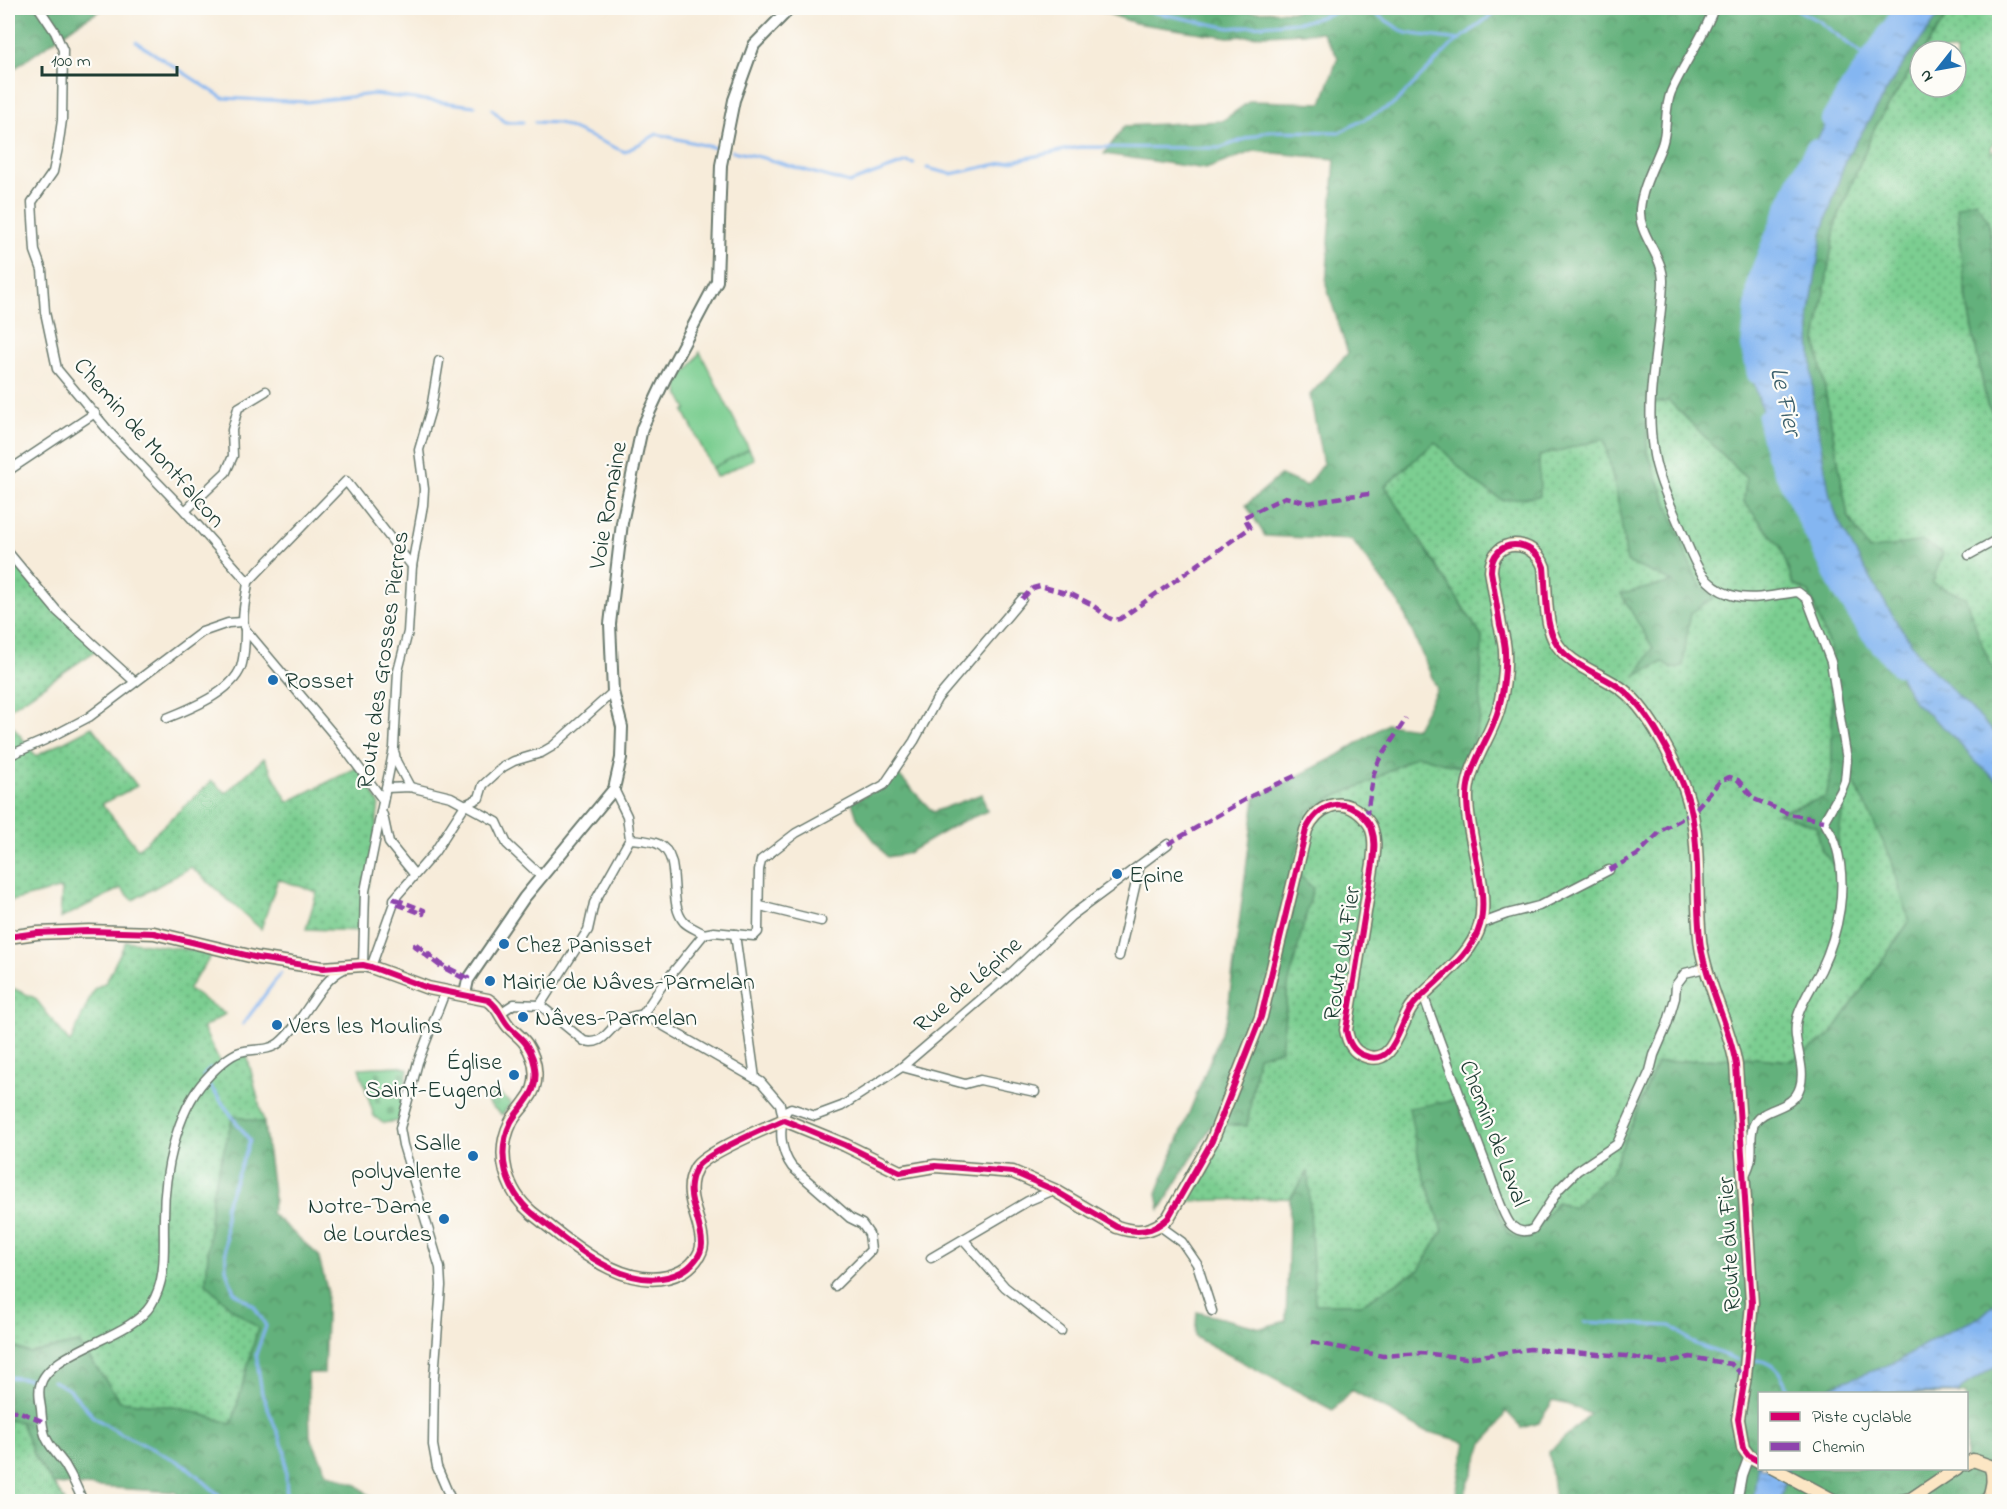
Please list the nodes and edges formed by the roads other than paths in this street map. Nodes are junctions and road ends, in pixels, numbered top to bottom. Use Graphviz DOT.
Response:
graph roads {
  1 [pos="39,8"];
  2 [pos="790,8"];
  3 [pos="1714,8"];
  4 [pos="439,361"];
  5 [pos="266,391"];
  6 [pos="95,413"];
  7 [pos="8,471"];
  8 [pos="185,511"];
  9 [pos="2000,538"];
  10 [pos="8,552"];
  11 [pos="1969,555"];
  12 [pos="412,566"];
  13 [pos="248,582"];
  14 [pos="1022,599"];
  15 [pos="244,625"];
  16 [pos="135,682"];
  17 [pos="613,692"];
  18 [pos="167,718"];
  19 [pos="393,748"];
  20 [pos="8,756"];
  21 [pos="386,788"];
  22 [pos="410,788"];
  23 [pos="614,789"];
  24 [pos="383,801"];
  25 [pos="465,805"];
  26 [pos="382,810"];
  27 [pos="630,839"];
  28 [pos="1168,844"];
  29 [pos="1140,865"];
  30 [pos="1609,870"];
  31 [pos="414,874"];
  32 [pos="542,877"];
  33 [pos="760,906"];
  34 [pos="821,921"];
  35 [pos="1480,924"];
  36 [pos="704,934"];
  37 [pos="735,934"];
  38 [pos="8,937"];
  39 [pos="1119,956"];
  40 [pos="350,966"];
  41 [pos="367,966"];
  42 [pos="1705,968"];
  43 [pos="445,992"];
  44 [pos="465,994"];
  45 [pos="1423,994"];
  46 [pos="540,1005"];
  47 [pos="500,1013"];
  48 [pos="644,1014"];
  49 [pos="902,1067"];
  50 [pos="755,1078"];
  51 [pos="1035,1092"];
  52 [pos="784,1120"];
  53 [pos="1744,1177"];
  54 [pos="1054,1190"];
  55 [pos="1160,1226"];
  56 [pos="964,1240"];
  57 [pos="931,1258"];
  58 [pos="835,1286"];
  59 [pos="1212,1311"];
  60 [pos="1061,1331"];
  61 [pos="1754,1459"];
  62 [pos="1968,1463"];
  63 [pos="1777,1470"];
  64 [pos="1954,1470"];
  65 [pos="83,1502"];
  66 [pos="452,1502"];
  67 [pos="1737,1502"];
  68 [pos="1837,1502"];
  69 [pos="1895,1502"];
  70 [pos="1983,1502"];
  1 -- 6 [label="street, Chemin de Montfalcon"];
  2 -- 17 [label="street, Voie Romaine"];
  3 -- 53 [label="street"];
  4 -- 12 [label="street, Route des Grosses Pierres"];
  5 -- 8 [label="street"];
  6 -- 7 [label="street"];
  6 -- 8 [label="street, Chemin de Montfalcon"];
  8 -- 13 [label="street, Chemin de Montfalcon"];
  9 -- 11 [label="street"];
  10 -- 16 [label="street"];
  12 -- 13 [label="street"];
  12 -- 19 [label="street, Route des Grosses Pierres"];
  13 -- 15 [label="street"];
  14 -- 33 [label="street"];
  15 -- 16 [label="street"];
  15 -- 18 [label="street"];
  15 -- 24 [label="street"];
  16 -- 20 [label="street"];
  17 -- 23 [label="street, Voie Romaine"];
  17 -- 25 [label="street"];
  19 -- 21 [label="street, Route des Grosses Pierres"];
  19 -- 22 [label="street"];
  21 -- 22 [label="street"];
  21 -- 24 [label="street, Route des Grosses Pierres"];
  22 -- 25 [label="street"];
  23 -- 27 [label="street"];
  23 -- 32 [label="street, Voie Romaine"];
  24 -- 26 [label="street, Route des Grosses Pierres"];
  25 -- 31 [label="street"];
  25 -- 32 [label="street"];
  26 -- 31 [label="street"];
  26 -- 41 [label="street, Route des Grosses Pierres"];
  27 -- 36 [label="street"];
  27 -- 46 [label="street"];
  28 -- 29 [label="street, Rue de Lépine"];
  29 -- 39 [label="street"];
  29 -- 49 [label="street, Rue de Lépine"];
  30 -- 35 [label="street"];
  31 -- 41 [label="street"];
  32 -- 44 [label="street, Voie Romaine"];
  33 -- 34 [label="street"];
  33 -- 37 [label="street"];
  35 -- 42 [label="main road, Route du Fier"];
  35 -- 45 [label="main road, Route du Fier"];
  36 -- 37 [label="street"];
  36 -- 48 [label="street"];
  37 -- 50 [label="street"];
  38 -- 40 [label="main road"];
  40 -- 41 [label="main road"];
  40 -- 65 [label="street"];
  41 -- 43 [label="main road"];
  42 -- 45 [label="street, Chemin de Laval"];
  42 -- 53 [label="main road, Route du Fier"];
  43 -- 44 [label="main road"];
  43 -- 66 [label="street"];
  44 -- 47 [label="main road"];
  45 -- 55 [label="main road, Route du Fier"];
  46 -- 47 [label="street"];
  46 -- 48 [label="street"];
  47 -- 52 [label="main road"];
  48 -- 50 [label="street"];
  49 -- 51 [label="street"];
  49 -- 52 [label="street, Rue de Lépine"];
  50 -- 52 [label="street"];
  52 -- 54 [label="main road"];
  52 -- 58 [label="street"];
  53 -- 61 [label="main road, Route du Fier"];
  54 -- 55 [label="main road"];
  54 -- 56 [label="street"];
  55 -- 59 [label="street"];
  56 -- 57 [label="street"];
  56 -- 60 [label="street"];
  61 -- 67 [label="street"];
  62 -- 70 [label="main road"];
  63 -- 68 [label="main road"];
  64 -- 69 [label="main road"];
}
